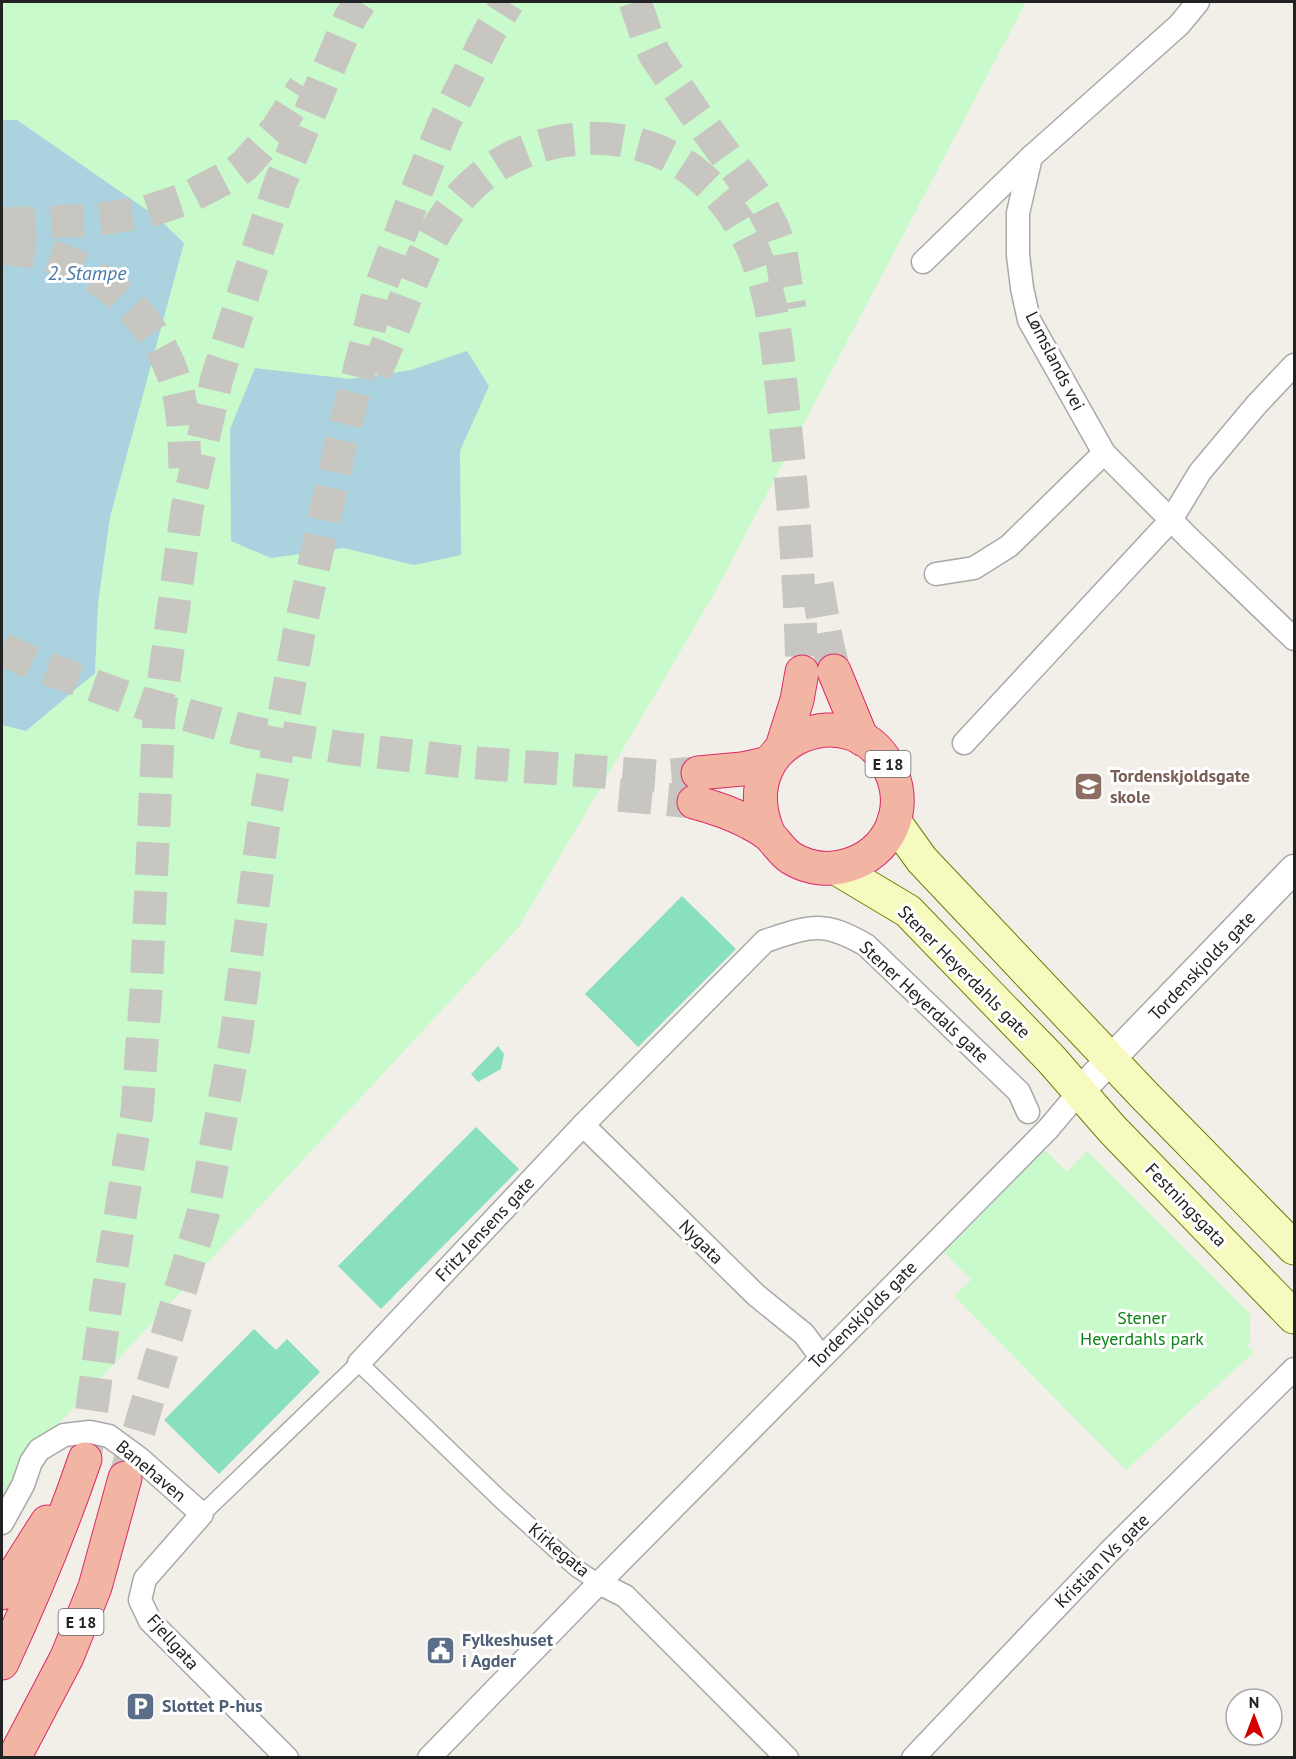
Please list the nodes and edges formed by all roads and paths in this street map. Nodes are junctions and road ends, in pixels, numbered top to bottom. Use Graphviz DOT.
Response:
graph roads {
  1 [pos="1198,2"];
  2 [pos="1031,157"];
  3 [pos="923,262"];
  4 [pos="1294,365"];
  5 [pos="1104,453"];
  6 [pos="1171,520"];
  7 [pos="936,574"];
  8 [pos="1294,639"];
  9 [pos="862,739"];
  10 [pos="964,743"];
  11 [pos="776,755"];
  12 [pos="894,821"];
  13 [pos="769,835"];
  14 [pos="836,868"];
  15 [pos="1294,869"];
  16 [pos="765,941"];
  17 [pos="1111,1060"];
  18 [pos="1081,1090"];
  19 [pos="1028,1112"];
  20 [pos="583,1125"];
  21 [pos="1294,1248"];
  22 [pos="1294,1317"];
  23 [pos="821,1357"];
  24 [pos="358,1363"];
  25 [pos="1294,1369"];
  26 [pos="202,1515"];
  27 [pos="2,1522"];
  28 [pos="599,1582"];
  29 [pos="2,1593"];
  30 [pos="2,1663"];
  31 [pos="2,1743"];
  32 [pos="14,1758"];
  33 [pos="287,1758"];
  34 [pos="429,1758"];
  35 [pos="787,1758"];
  36 [pos="913,1758"];
  1 -- 2 [label="street"];
  2 -- 3 [label="street"];
  2 -- 5 [label="street, Lømslands vei"];
  4 -- 6 [label="street"];
  5 -- 6 [label="street, Lømslands vei"];
  5 -- 7 [label="street"];
  6 -- 8 [label="street, Lømslands vei"];
  6 -- 10 [label="street"];
  9 -- 11 [label="highway, E 18"];
  9 -- 11 [label="highway, E 18"];
  9 -- 12 [label="highway, E 18"];
  11 -- 13 [label="highway, E 18"];
  11 -- 13 [label="highway, E 18"];
  12 -- 14 [label="highway, E 18"];
  12 -- 17 [label="main road"];
  13 -- 14 [label="highway, E 18"];
  14 -- 18 [label="main road, Stener Heyerdahls gate"];
  15 -- 17 [label="street, Tordenskjolds gate"];
  16 -- 19 [label="street, Stener Heyerdals gate"];
  16 -- 20 [label="street, Fritz Jensens gate"];
  17 -- 18 [label="street, Tordenskjolds gate"];
  17 -- 21 [label="main road"];
  18 -- 22 [label="main road, Festningsgata"];
  18 -- 23 [label="street, Tordenskjolds gate"];
  20 -- 23 [label="street, Nygata"];
  20 -- 24 [label="street, Fritz Jensens gate"];
  23 -- 28 [label="street, Tordenskjolds gate"];
  24 -- 26 [label="street, Fritz Jensens gate"];
  24 -- 28 [label="street, Kirkegata"];
  25 -- 36 [label="street, Kristian IVs gate"];
  26 -- 27 [label="street, Banehaven"];
  26 -- 33 [label="street, Fjellgata"];
  28 -- 34 [label="street, Tordenskjolds gate"];
  28 -- 35 [label="street, Kirkegata"];
  29 -- 30 [label="highway"];
  31 -- 32 [label="highway, E 18"];
}
